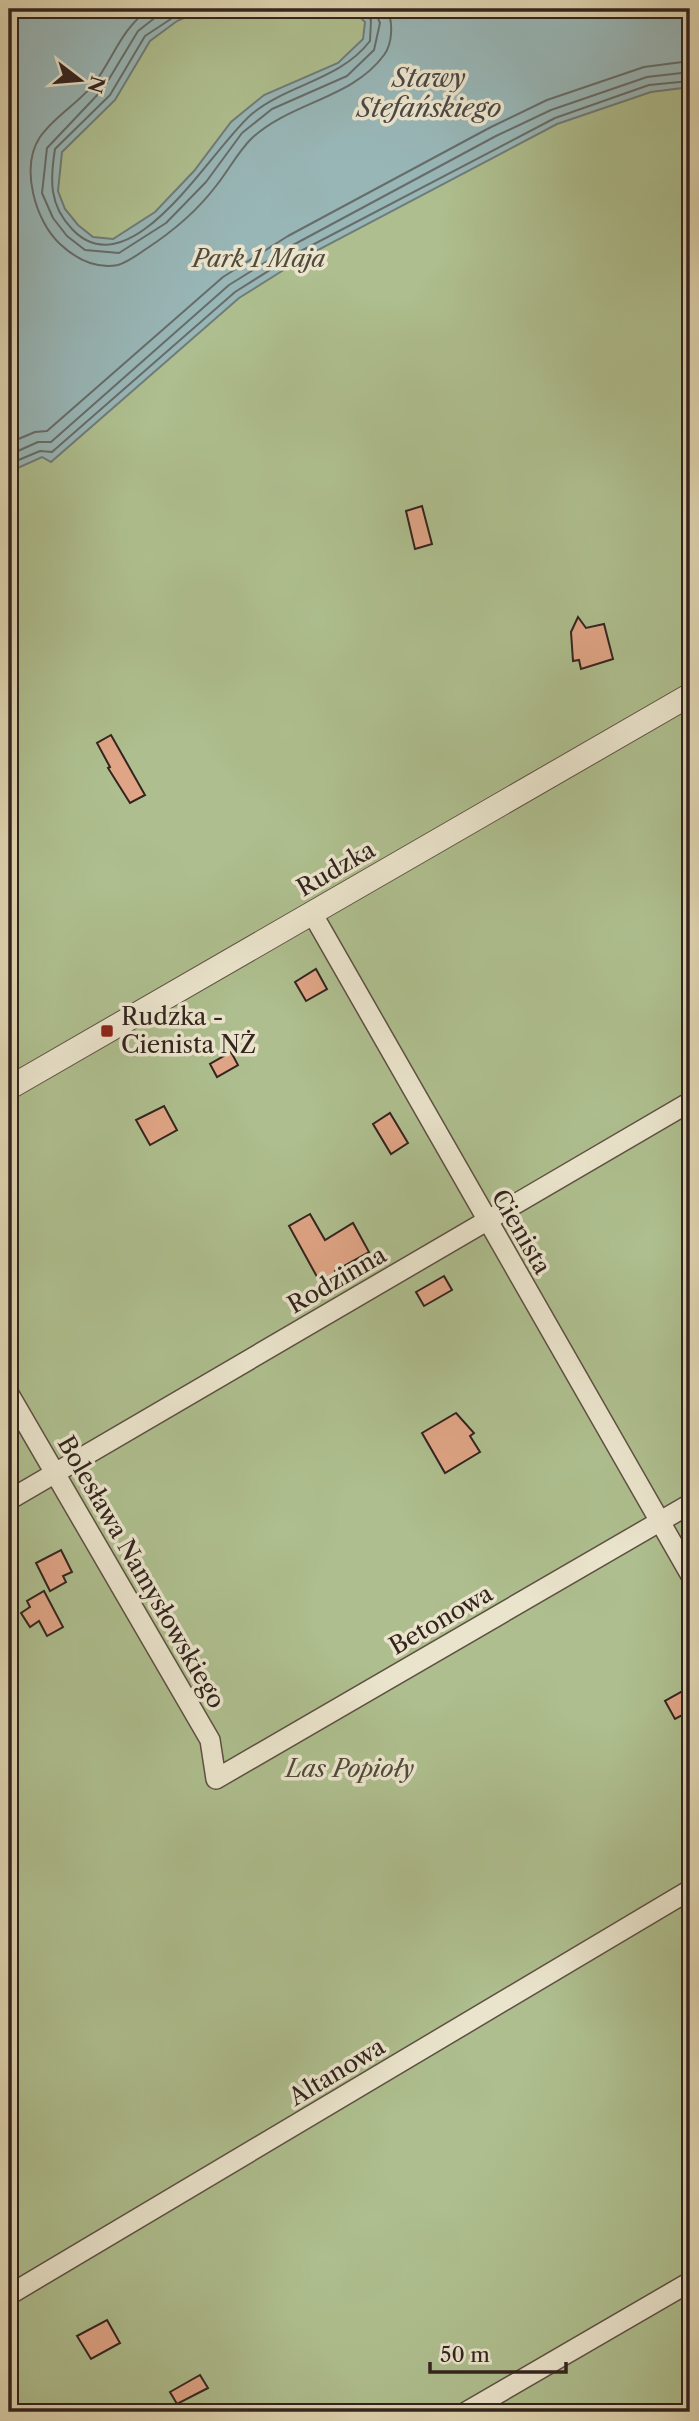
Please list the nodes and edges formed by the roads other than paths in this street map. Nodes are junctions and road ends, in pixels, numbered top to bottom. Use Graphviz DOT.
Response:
graph roads {
  1 [pos="690,695"];
  2 [pos="312,913"];
  3 [pos="9,1088"];
  4 [pos="690,1102"];
  5 [pos="486,1221"];
  6 [pos="9,1394"];
  7 [pos="55,1473"];
  8 [pos="9,1500"];
  9 [pos="690,1504"];
  10 [pos="659,1521"];
  11 [pos="690,1574"];
  12 [pos="216,1779"];
  13 [pos="690,1890"];
  14 [pos="690,2282"];
  15 [pos="9,2295"];
  16 [pos="466,2412"];
  1 -- 2 [label="street, Rudzka"];
  2 -- 3 [label="street, Rudzka"];
  2 -- 5 [label="street, Cienista"];
  4 -- 5 [label="street, Rodzinna"];
  5 -- 7 [label="street, Rodzinna"];
  5 -- 10 [label="street, Cienista"];
  6 -- 7 [label="street, Bolesława Namysłowskiego"];
  7 -- 8 [label="street, Rodzinna"];
  7 -- 12 [label="street, Bolesława Namysłowskiego"];
  9 -- 10 [label="street, Betonowa"];
  10 -- 11 [label="street, Cienista"];
  10 -- 12 [label="street, Betonowa"];
  13 -- 15 [label="street, Altanowa"];
  14 -- 16 [label="street"];
}
